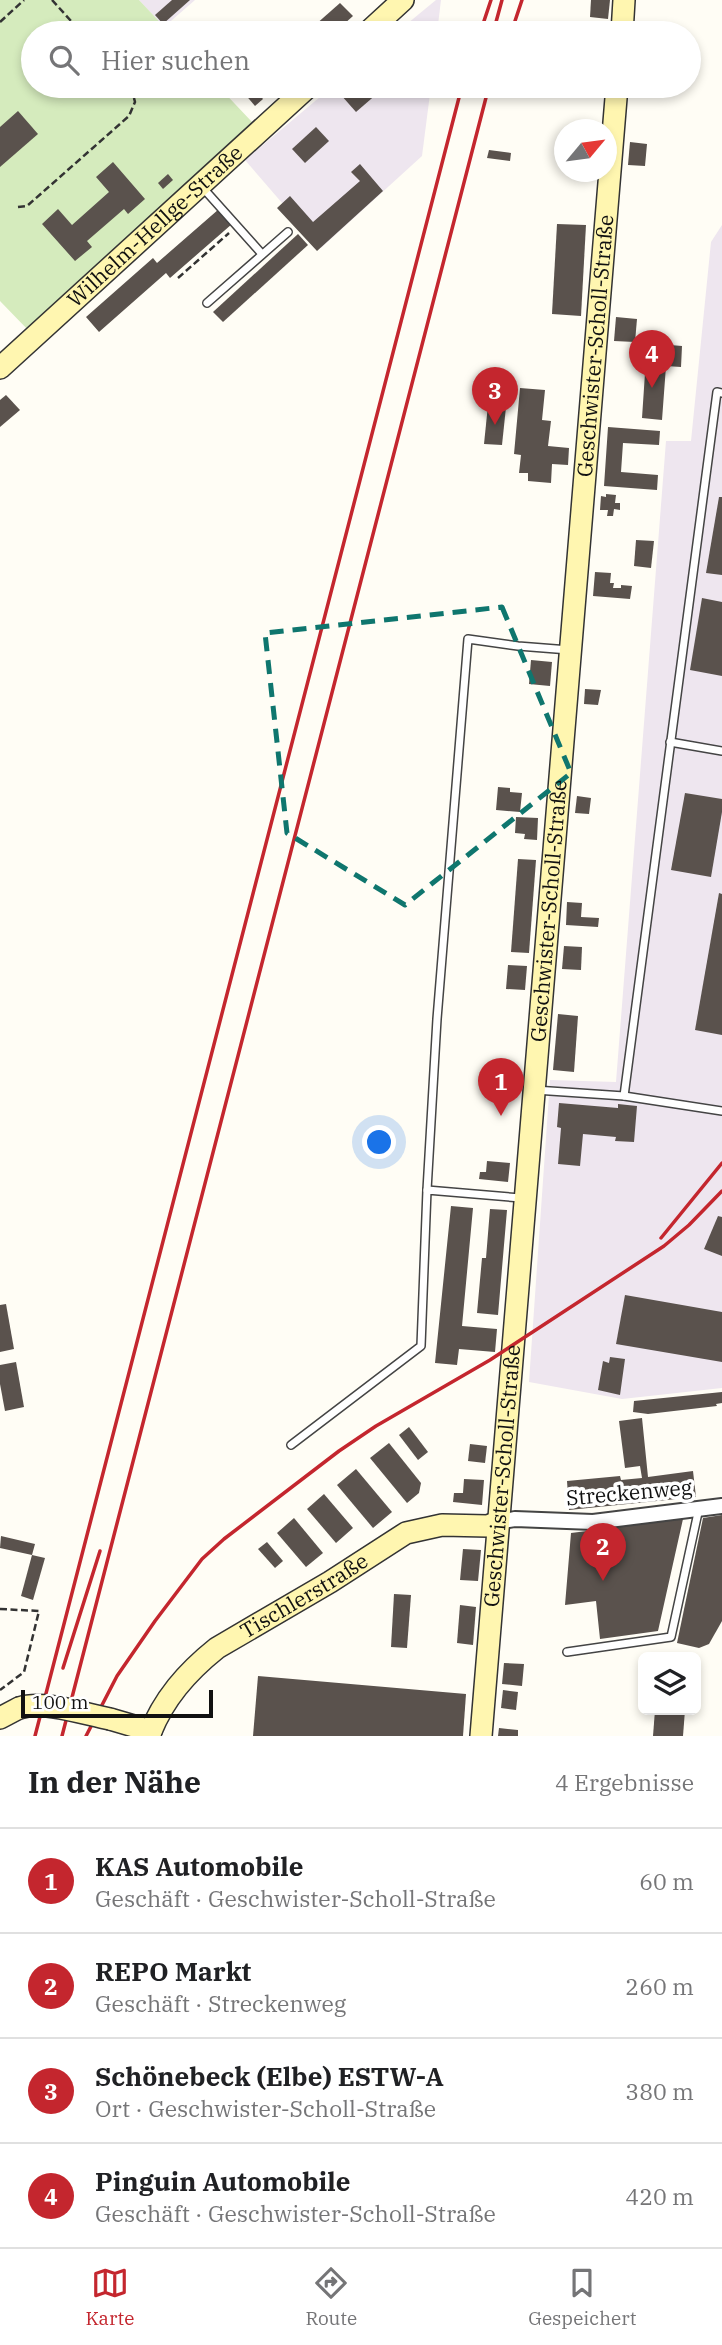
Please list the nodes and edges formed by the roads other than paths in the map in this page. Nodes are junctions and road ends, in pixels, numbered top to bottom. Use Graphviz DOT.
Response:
graph roads {
  1 [pos="403,0"];
  2 [pos="624,0"];
  3 [pos="380,21"];
  4 [pos="623,21"];
  5 [pos="296,98"];
  6 [pos="616,98"];
  7 [pos="200,185"];
  8 [pos="288,232"];
  9 [pos="262,254"];
  10 [pos="207,303"];
  11 [pos="0,368"];
  12 [pos="722,393"];
  13 [pos="571,650"];
  14 [pos="670,742"];
  15 [pos="722,751"];
  16 [pos="535,1090"];
  17 [pos="624,1096"];
  18 [pos="722,1111"];
  19 [pos="427,1190"];
  20 [pos="526,1198"];
  21 [pos="290,1445"];
  22 [pos="722,1506"];
  23 [pos="699,1508"];
  24 [pos="498,1522"];
  25 [pos="567,1651"];
  26 [pos="0,1718"];
  27 [pos="150,1733"];
  28 [pos="481,1736"];
  1 -- 3 [label="street"];
  2 -- 4 [label="street"];
  5 -- 7 [label="street, Wilhelm-Hellge-Straße"];
  6 -- 13 [label="street, Geschwister-Scholl-Straße"];
  7 -- 9 [label="lane"];
  7 -- 11 [label="street, Wilhelm-Hellge-Straße"];
  8 -- 9 [label="lane"];
  9 -- 10 [label="lane"];
  12 -- 14 [label="lane"];
  13 -- 16 [label="street, Geschwister-Scholl-Straße"];
  13 -- 19 [label="lane"];
  14 -- 15 [label="lane"];
  14 -- 17 [label="lane"];
  16 -- 17 [label="lane"];
  16 -- 20 [label="street, Geschwister-Scholl-Straße"];
  17 -- 18 [label="lane"];
  19 -- 20 [label="lane"];
  19 -- 21 [label="lane"];
  20 -- 24 [label="street, Geschwister-Scholl-Straße"];
  22 -- 23 [label="street, Streckenweg"];
  23 -- 24 [label="street, Streckenweg"];
  23 -- 25 [label="lane"];
  24 -- 27 [label="street, Tischlerstraße"];
  24 -- 28 [label="street, Geschwister-Scholl-Straße"];
  26 -- 27 [label="street, bridge"];
}
